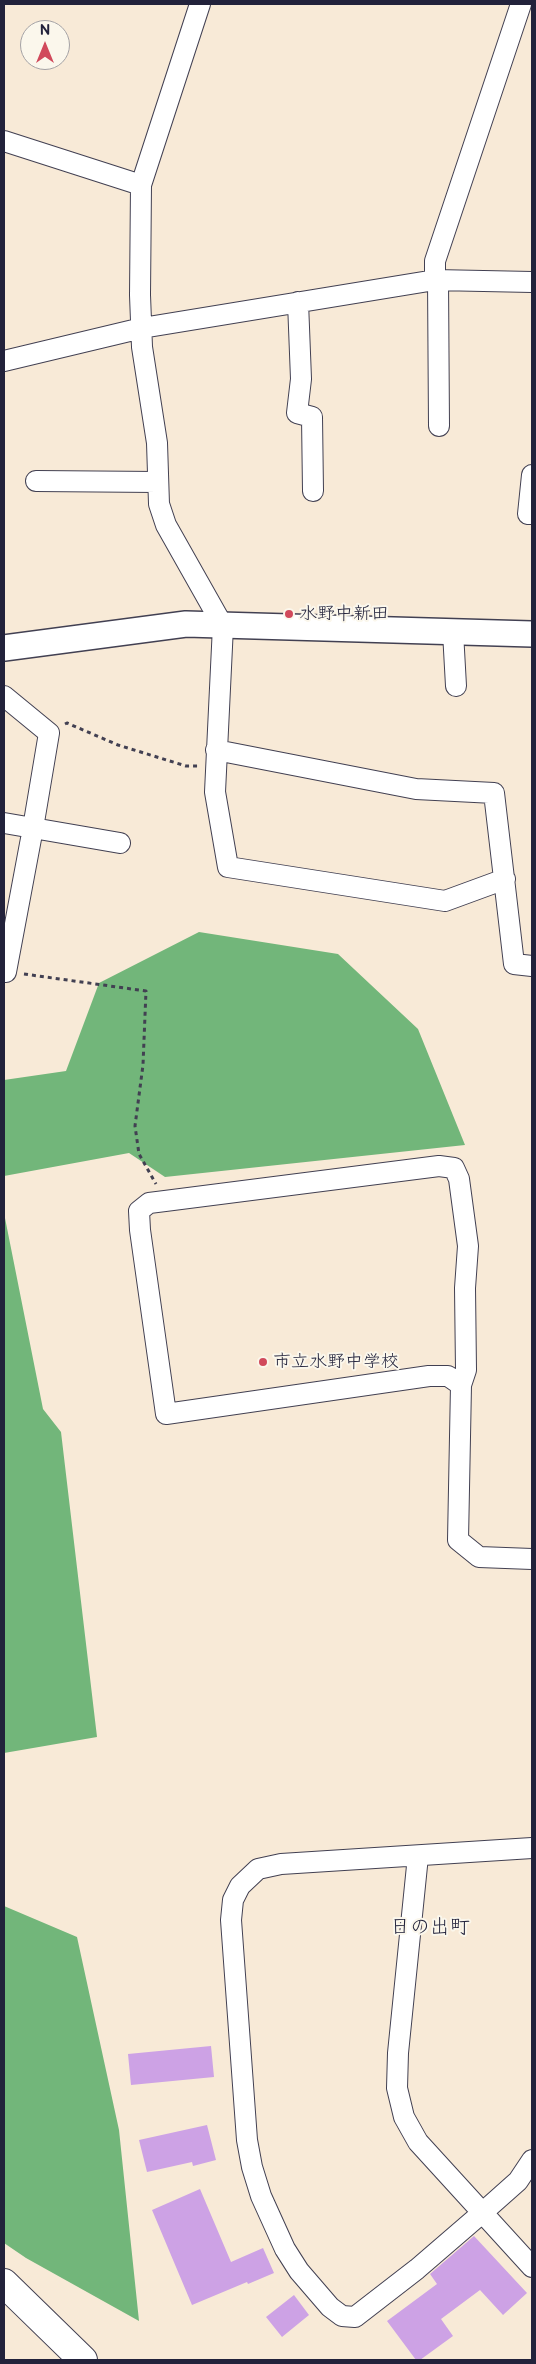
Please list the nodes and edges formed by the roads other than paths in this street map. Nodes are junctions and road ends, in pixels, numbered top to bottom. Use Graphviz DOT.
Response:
graph roads {
  1 [pos="200,4"];
  2 [pos="521,4"];
  3 [pos="4,141"];
  4 [pos="141,185"];
  5 [pos="436,280"];
  6 [pos="532,282"];
  7 [pos="298,302"];
  8 [pos="142,328"];
  9 [pos="4,361"];
  10 [pos="439,426"];
  11 [pos="532,475"];
  12 [pos="36,481"];
  13 [pos="157,482"];
  14 [pos="313,490"];
  15 [pos="532,514"];
  16 [pos="224,626"];
  17 [pos="453,632"];
  18 [pos="532,634"];
  19 [pos="4,648"];
  20 [pos="456,686"];
  21 [pos="4,696"];
  22 [pos="216,758"];
  23 [pos="4,823"];
  24 [pos="33,828"];
  25 [pos="120,844"];
  26 [pos="505,879"];
  27 [pos="532,966"];
  28 [pos="5,972"];
  29 [pos="461,1385"];
  30 [pos="532,1559"];
  31 [pos="532,1848"];
  32 [pos="418,1856"];
  33 [pos="532,2160"];
  34 [pos="482,2213"];
  35 [pos="532,2267"];
  36 [pos="4,2283"];
  37 [pos="83,2360"];
  1 -- 4 [label="street"];
  2 -- 5 [label="street"];
  3 -- 4 [label="street"];
  4 -- 8 [label="street"];
  5 -- 6 [label="street"];
  5 -- 7 [label="street"];
  5 -- 10 [label="street"];
  7 -- 8 [label="street"];
  7 -- 14 [label="street"];
  8 -- 9 [label="street"];
  8 -- 13 [label="street"];
  11 -- 15 [label="street"];
  12 -- 13 [label="street"];
  13 -- 16 [label="street"];
  16 -- 17 [label="main road"];
  16 -- 19 [label="main road"];
  16 -- 22 [label="street"];
  17 -- 18 [label="main road"];
  17 -- 20 [label="street"];
  21 -- 24 [label="street"];
  22 -- 26 [label="street"];
  22 -- 26 [label="street"];
  23 -- 24 [label="street"];
  24 -- 25 [label="street"];
  24 -- 28 [label="street"];
  26 -- 27 [label="street"];
  29 -- 29 [label="street"];
  29 -- 30 [label="street"];
  31 -- 32 [label="street"];
  32 -- 34 [label="street"];
  32 -- 34 [label="street"];
  33 -- 34 [label="street"];
  34 -- 35 [label="street"];
  36 -- 37 [label="highway"];
}
